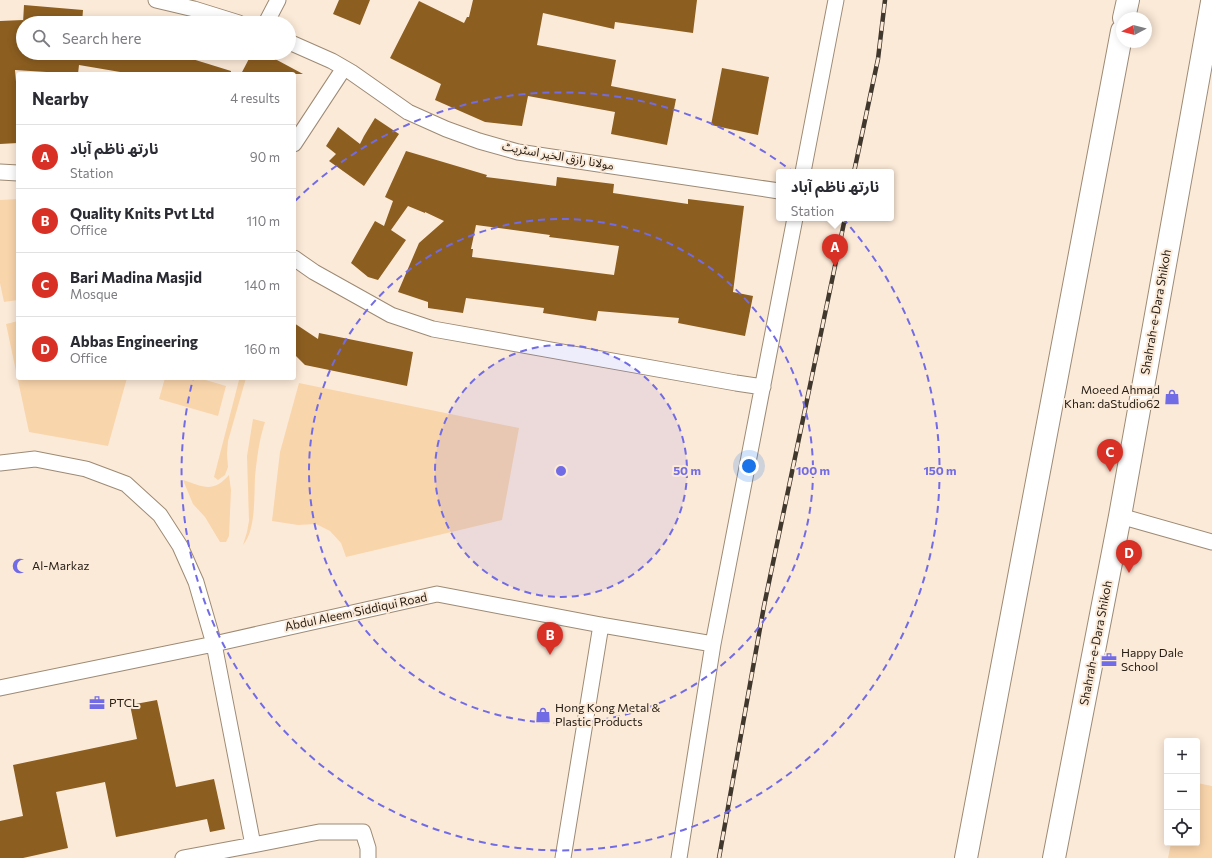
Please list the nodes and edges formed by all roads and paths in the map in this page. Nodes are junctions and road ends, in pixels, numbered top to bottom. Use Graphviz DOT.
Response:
graph roads {
  1 [pos="156,0"];
  2 [pos="278,0"];
  3 [pos="836,0"];
  4 [pos="1128,0"];
  5 [pos="1212,2"];
  6 [pos="1125,12"];
  7 [pos="216,16"];
  8 [pos="270,16"];
  9 [pos="296,45"];
  10 [pos="1119,48"];
  11 [pos="344,68"];
  12 [pos="1205,86"];
  13 [pos="296,141"];
  14 [pos="804,169"];
  15 [pos="0,172"];
  16 [pos="16,172"];
  17 [pos="776,191"];
  18 [pos="794,221"];
  19 [pos="296,259"];
  20 [pos="763,387"];
  21 [pos="0,463"];
  22 [pos="1120,516"];
  23 [pos="1212,542"];
  24 [pos="601,625"];
  25 [pos="214,644"];
  26 [pos="713,644"];
  27 [pos="0,688"];
  28 [pos="253,844"];
  29 [pos="183,858"];
  30 [pos="368,858"];
  31 [pos="563,858"];
  32 [pos="679,858"];
  33 [pos="966,858"];
  34 [pos="1054,858"];
  1 -- 7 [label="street"];
  2 -- 8 [label="street"];
  3 -- 14 [label="street"];
  4 -- 6 [label="main road"];
  5 -- 12 [label="main road, Shahrah-e-Dara Shikoh"];
  9 -- 11 [label="street, مولانا رازق الخیر اسٹریٹ"];
  10 -- 33 [label="main road"];
  11 -- 13 [label="street"];
  11 -- 17 [label="street, مولانا رازق الخیر اسٹریٹ"];
  12 -- 22 [label="main road, Shahrah-e-Dara Shikoh"];
  15 -- 16 [label="street"];
  18 -- 20 [label="street"];
  19 -- 20 [label="street"];
  20 -- 26 [label="street"];
  21 -- 25 [label="street"];
  22 -- 23 [label="street"];
  22 -- 34 [label="main road, Shahrah-e-Dara Shikoh"];
  24 -- 25 [label="street, Abdul Aleem Siddiqui Road"];
  24 -- 26 [label="street, Abdul Aleem Siddiqui Road"];
  24 -- 31 [label="street"];
  25 -- 27 [label="street, Abdul Aleem Siddiqui Road"];
  25 -- 28 [label="street"];
  26 -- 32 [label="street"];
  28 -- 29 [label="street"];
  28 -- 30 [label="street"];
}
